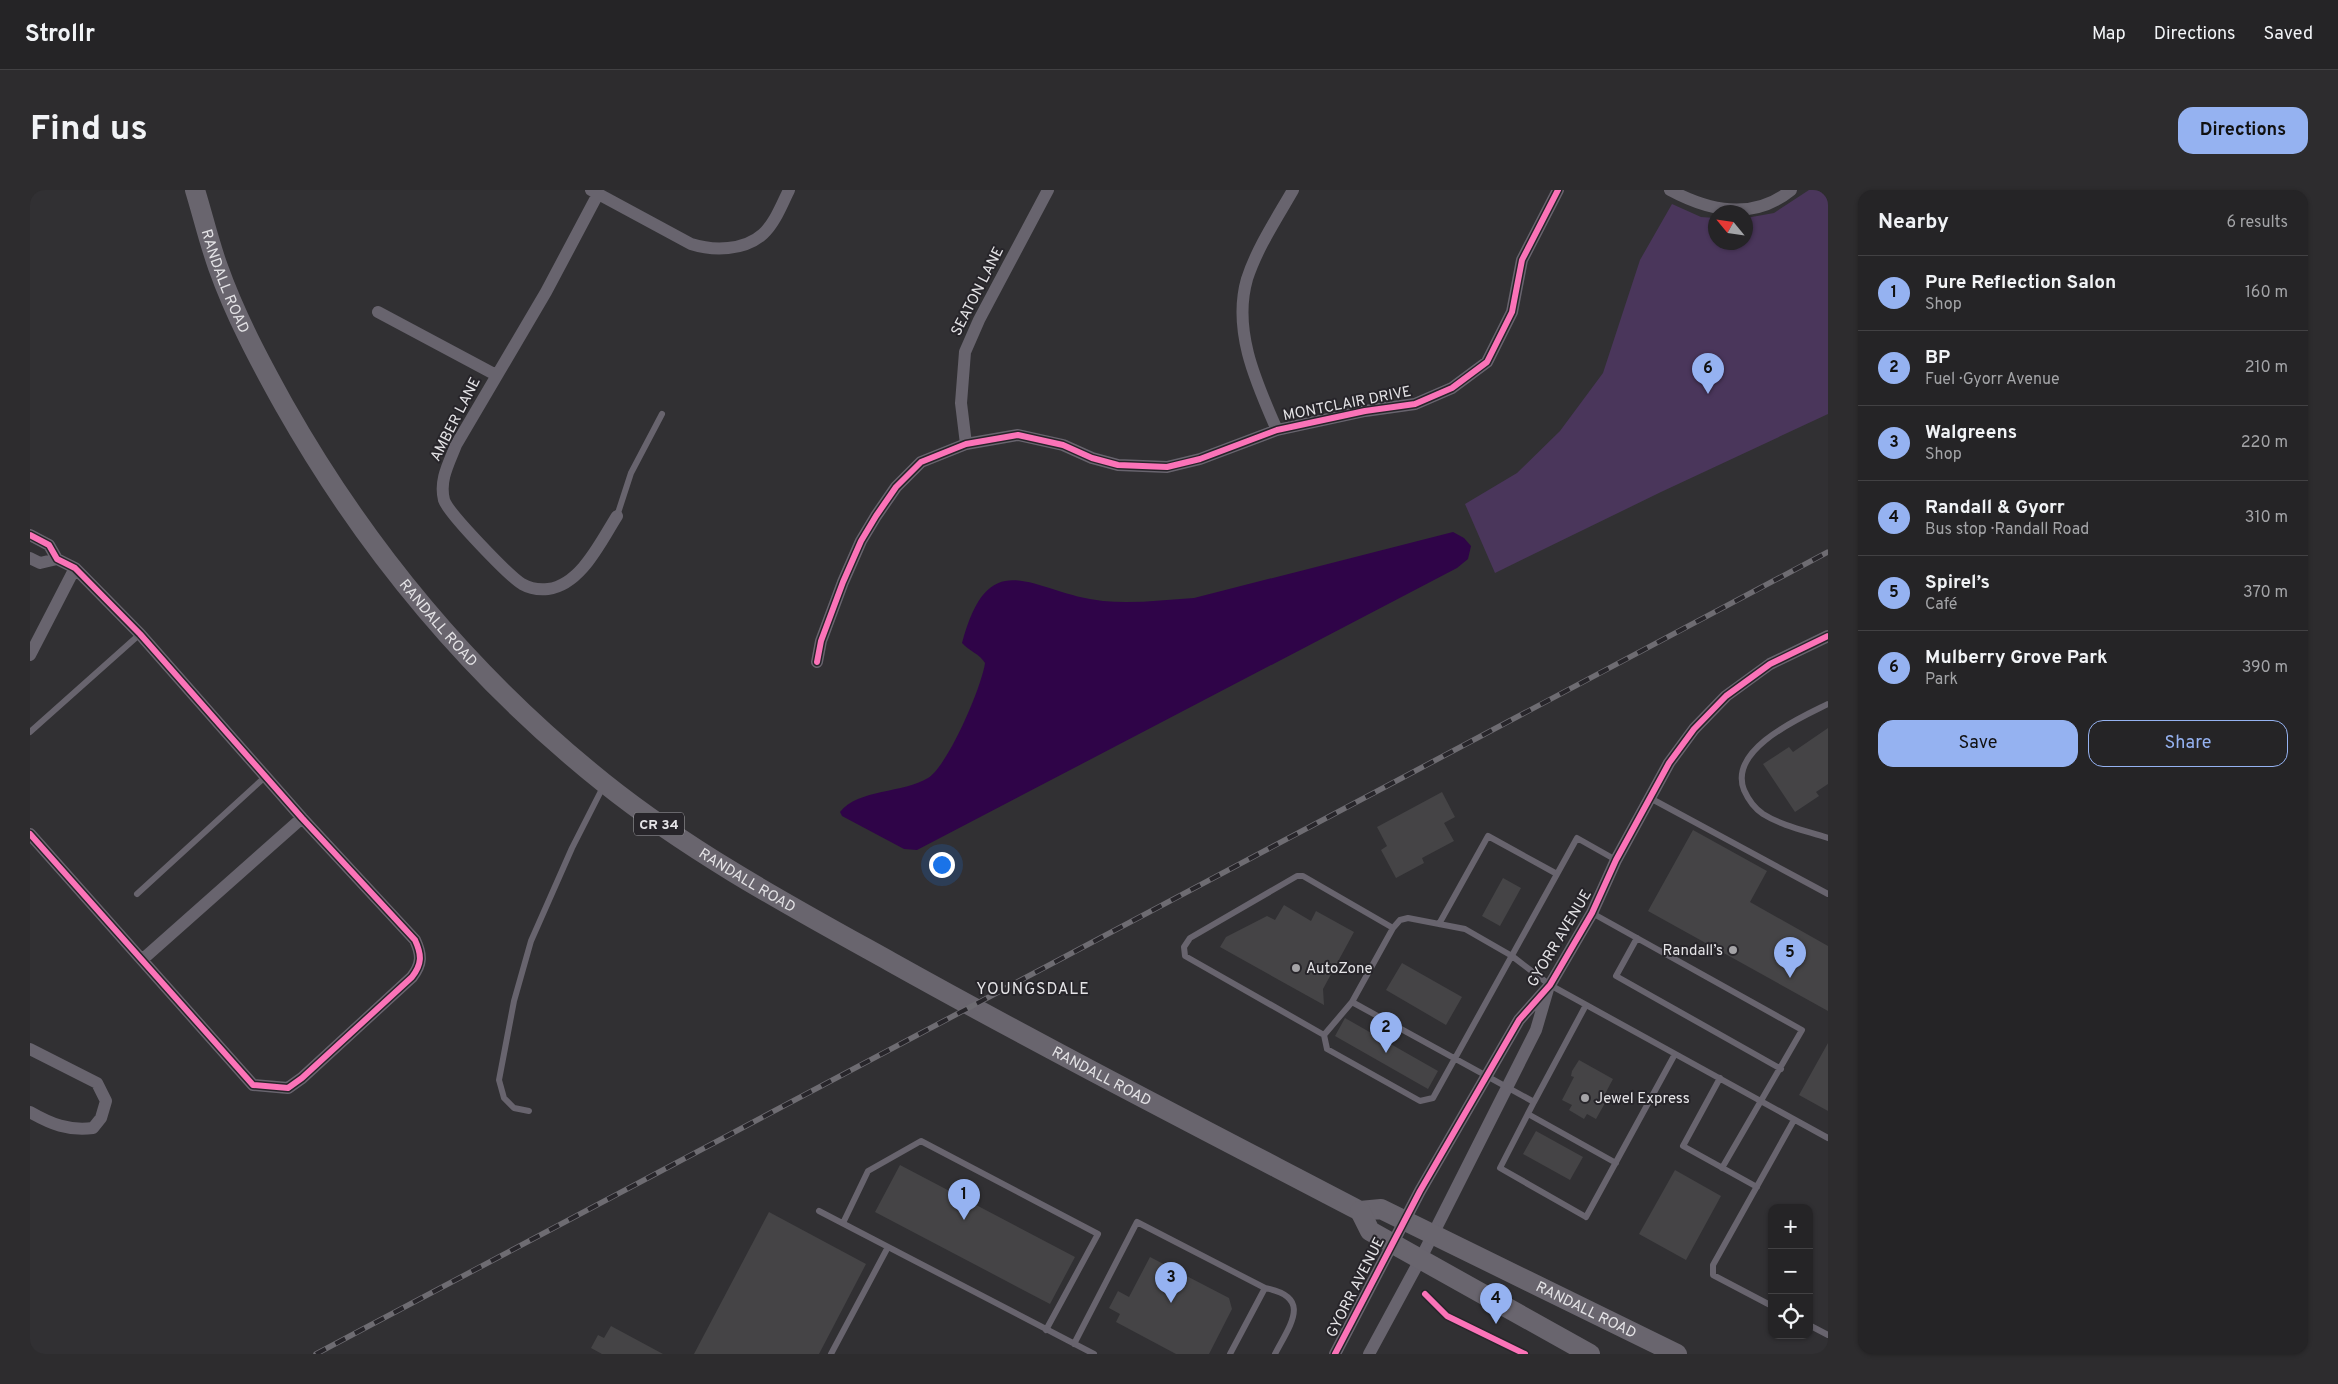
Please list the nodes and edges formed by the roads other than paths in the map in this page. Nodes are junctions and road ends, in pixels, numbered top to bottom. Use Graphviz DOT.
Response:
graph roads {
  1 [pos="195,190"];
  2 [pos="789,190"];
  3 [pos="1048,190"];
  4 [pos="1293,190"];
  5 [pos="1558,190"];
  6 [pos="1670,190"];
  7 [pos="1791,190"];
  8 [pos="594,192"];
  9 [pos="378,312"];
  10 [pos="496,375"];
  11 [pos="662,414"];
  12 [pos="1277,430"];
  13 [pos="966,444"];
  14 [pos="617,516"];
  15 [pos="30,535"];
  16 [pos="30,558"];
  17 [pos="57,559"];
  18 [pos="75,568"];
  19 [pos="140,634"];
  20 [pos="1828,636"];
  21 [pos="30,655"];
  22 [pos="816,662"];
  23 [pos="1828,704"];
  24 [pos="30,732"];
  25 [pos="265,777"];
  26 [pos="605,784"];
  27 [pos="1650,798"];
  28 [pos="302,818"];
  29 [pos="30,834"];
  30 [pos="1828,838"];
  31 [pos="1616,860"];
  32 [pos="1556,874"];
  33 [pos="137,894"];
  34 [pos="1828,894"];
  35 [pos="1592,913"];
  36 [pos="1439,924"];
  37 [pos="1393,928"];
  38 [pos="1637,938"];
  39 [pos="1512,956"];
  40 [pos="143,959"];
  41 [pos="1550,984"];
  42 [pos="1352,1002"];
  43 [pos="1586,1005"];
  44 [pos="1324,1035"];
  45 [pos="30,1048"];
  46 [pos="1675,1054"];
  47 [pos="1455,1060"];
  48 [pos="1781,1069"];
  49 [pos="1486,1076"];
  50 [pos="1720,1078"];
  51 [pos="1507,1087"];
  52 [pos="1760,1101"];
  53 [pos="1534,1102"];
  54 [pos="30,1112"];
  55 [pos="529,1112"];
  56 [pos="1528,1114"];
  57 [pos="1794,1120"];
  58 [pos="1828,1138"];
  59 [pos="1616,1163"];
  60 [pos="1722,1168"];
  61 [pos="1757,1186"];
  62 [pos="819,1211"];
  63 [pos="1360,1211"];
  64 [pos="1404,1219"];
  65 [pos="842,1223"];
  66 [pos="1432,1234"];
  67 [pos="1392,1243"];
  68 [pos="888,1247"];
  69 [pos="1421,1258"];
  70 [pos="1265,1288"];
  71 [pos="1768,1304"];
  72 [pos="1813,1327"];
  73 [pos="1046,1330"];
  74 [pos="1828,1335"];
  75 [pos="1074,1344"];
  76 [pos="831,1354"];
  77 [pos="1094,1354"];
  78 [pos="1230,1354"];
  79 [pos="1275,1354"];
  80 [pos="1335,1354"];
  81 [pos="1369,1354"];
  82 [pos="1590,1354"];
  83 [pos="1677,1354"];
  1 -- 26 [label="main road, RANDALL ROAD / CR 34"];
  2 -- 8 [label="street"];
  3 -- 13 [label="street, SEATON LANE"];
  4 -- 12 [label="street"];
  5 -- 12 [label="street, MONTCLAIR DRIVE"];
  6 -- 7 [label="street"];
  8 -- 10 [label="street, AMBER LANE"];
  9 -- 10 [label="street"];
  10 -- 14 [label="street, AMBER LANE"];
  11 -- 14 [label="lane"];
  12 -- 13 [label="street, MONTCLAIR DRIVE"];
  13 -- 22 [label="street, MONTCLAIR DRIVE"];
  15 -- 17 [label="street"];
  16 -- 17 [label="street"];
  17 -- 18 [label="street"];
  18 -- 19 [label="street"];
  18 -- 21 [label="street"];
  19 -- 24 [label="lane"];
  19 -- 25 [label="street"];
  20 -- 27 [label="street, GYORR AVENUE"];
  23 -- 30 [label="lane"];
  25 -- 28 [label="street"];
  25 -- 33 [label="lane"];
  26 -- 55 [label="lane"];
  26 -- 63 [label="main road, RANDALL ROAD / CR 34"];
  27 -- 31 [label="street, GYORR AVENUE"];
  27 -- 34 [label="lane"];
  28 -- 40 [label="street"];
  28 -- 40 [label="street"];
  29 -- 40 [label="street"];
  31 -- 32 [label="lane"];
  31 -- 35 [label="street, GYORR AVENUE"];
  32 -- 36 [label="lane"];
  32 -- 39 [label="lane"];
  35 -- 38 [label="lane"];
  35 -- 41 [label="street, GYORR AVENUE"];
  36 -- 37 [label="lane"];
  36 -- 39 [label="lane"];
  37 -- 42 [label="lane"];
  37 -- 44 [label="lane"];
  38 -- 48 [label="lane"];
  38 -- 48 [label="lane"];
  39 -- 41 [label="lane"];
  39 -- 47 [label="lane"];
  41 -- 43 [label="lane"];
  41 -- 49 [label="street, GYORR AVENUE"];
  41 -- 51 [label="street, GYORR AVENUE"];
  42 -- 44 [label="lane"];
  42 -- 47 [label="lane"];
  43 -- 46 [label="lane"];
  43 -- 53 [label="lane"];
  44 -- 47 [label="lane"];
  45 -- 54 [label="street"];
  46 -- 50 [label="lane"];
  46 -- 59 [label="lane"];
  47 -- 49 [label="lane"];
  48 -- 52 [label="lane"];
  49 -- 51 [label="lane"];
  49 -- 64 [label="street, GYORR AVENUE"];
  50 -- 52 [label="lane"];
  50 -- 60 [label="lane"];
  51 -- 53 [label="lane"];
  51 -- 66 [label="street, GYORR AVENUE"];
  52 -- 57 [label="lane"];
  52 -- 60 [label="lane"];
  53 -- 56 [label="lane"];
  56 -- 59 [label="lane"];
  56 -- 59 [label="lane"];
  57 -- 58 [label="lane"];
  57 -- 61 [label="lane"];
  60 -- 61 [label="lane"];
  61 -- 71 [label="lane"];
  62 -- 65 [label="lane"];
  63 -- 64 [label="main road, RANDALL ROAD / CR 34"];
  63 -- 67 [label="main road"];
  64 -- 66 [label="main road, RANDALL ROAD / CR 34"];
  64 -- 67 [label="street, GYORR AVENUE"];
  65 -- 68 [label="lane"];
  65 -- 73 [label="lane"];
  66 -- 69 [label="street, GYORR AVENUE"];
  66 -- 83 [label="main road, RANDALL ROAD / CR 34"];
  67 -- 69 [label="main road"];
  67 -- 80 [label="street, GYORR AVENUE"];
  68 -- 73 [label="lane"];
  68 -- 76 [label="lane"];
  69 -- 81 [label="street, GYORR AVENUE"];
  69 -- 82 [label="main road"];
  70 -- 75 [label="lane"];
  70 -- 78 [label="lane"];
  70 -- 79 [label="lane"];
  72 -- 74 [label="lane"];
  73 -- 75 [label="lane"];
  75 -- 77 [label="lane"];
}
